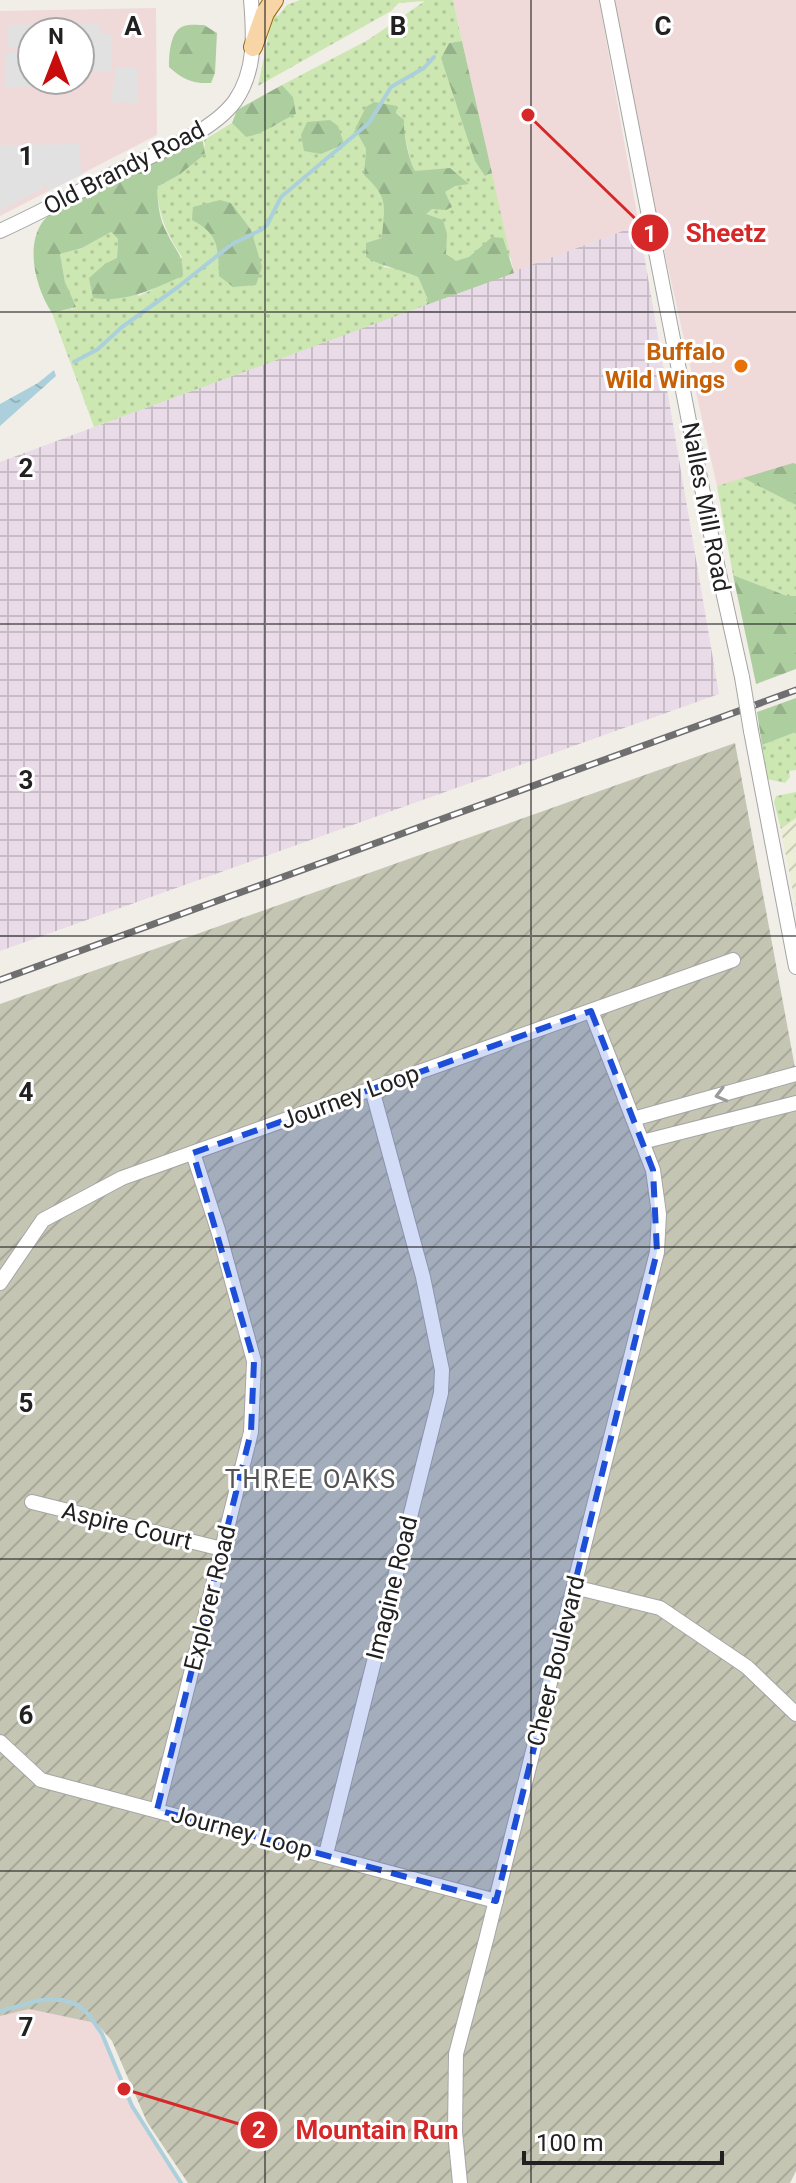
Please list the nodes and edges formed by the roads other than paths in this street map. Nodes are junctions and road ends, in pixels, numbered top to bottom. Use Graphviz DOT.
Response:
graph roads {
  1 [pos="251,0"];
  2 [pos="274,0"];
  3 [pos="607,0"];
  4 [pos="253,47"];
  5 [pos="0,231"];
  6 [pos="733,960"];
  7 [pos="796,967"];
  8 [pos="591,1011"];
  9 [pos="796,1074"];
  10 [pos="372,1089"];
  11 [pos="796,1103"];
  12 [pos="633,1119"];
  13 [pos="642,1142"];
  14 [pos="193,1153"];
  15 [pos="0,1283"];
  16 [pos="32,1502"];
  17 [pos="222,1549"];
  18 [pos="574,1587"];
  19 [pos="796,1714"];
  20 [pos="0,1742"];
  21 [pos="157,1810"];
  22 [pos="326,1854"];
  23 [pos="496,1901"];
  24 [pos="460,2183"];
  1 -- 4 [label="street, Old Brandy Road"];
  2 -- 4 [label="main road"];
  3 -- 7 [label="street, Nalles Mill Road, bridge"];
  4 -- 5 [label="street, Old Brandy Road"];
  6 -- 8 [label="street, Journey Loop"];
  8 -- 10 [label="street, Journey Loop"];
  8 -- 12 [label="street, Cheer Boulevard"];
  9 -- 12 [label="street, one-way"];
  10 -- 14 [label="street, Journey Loop"];
  10 -- 22 [label="street, Imagine Road"];
  11 -- 13 [label="street"];
  12 -- 13 [label="street, Cheer Boulevard"];
  13 -- 18 [label="street, Cheer Boulevard"];
  14 -- 15 [label="street, Journey Loop"];
  14 -- 17 [label="street, Explorer Road"];
  16 -- 17 [label="street, Aspire Court"];
  17 -- 21 [label="street, Explorer Road"];
  18 -- 19 [label="street"];
  18 -- 23 [label="street, Cheer Boulevard"];
  20 -- 21 [label="street, Journey Loop"];
  21 -- 22 [label="street, Journey Loop"];
  22 -- 23 [label="street, Journey Loop"];
  23 -- 24 [label="street, Cheer Boulevard"];
}
